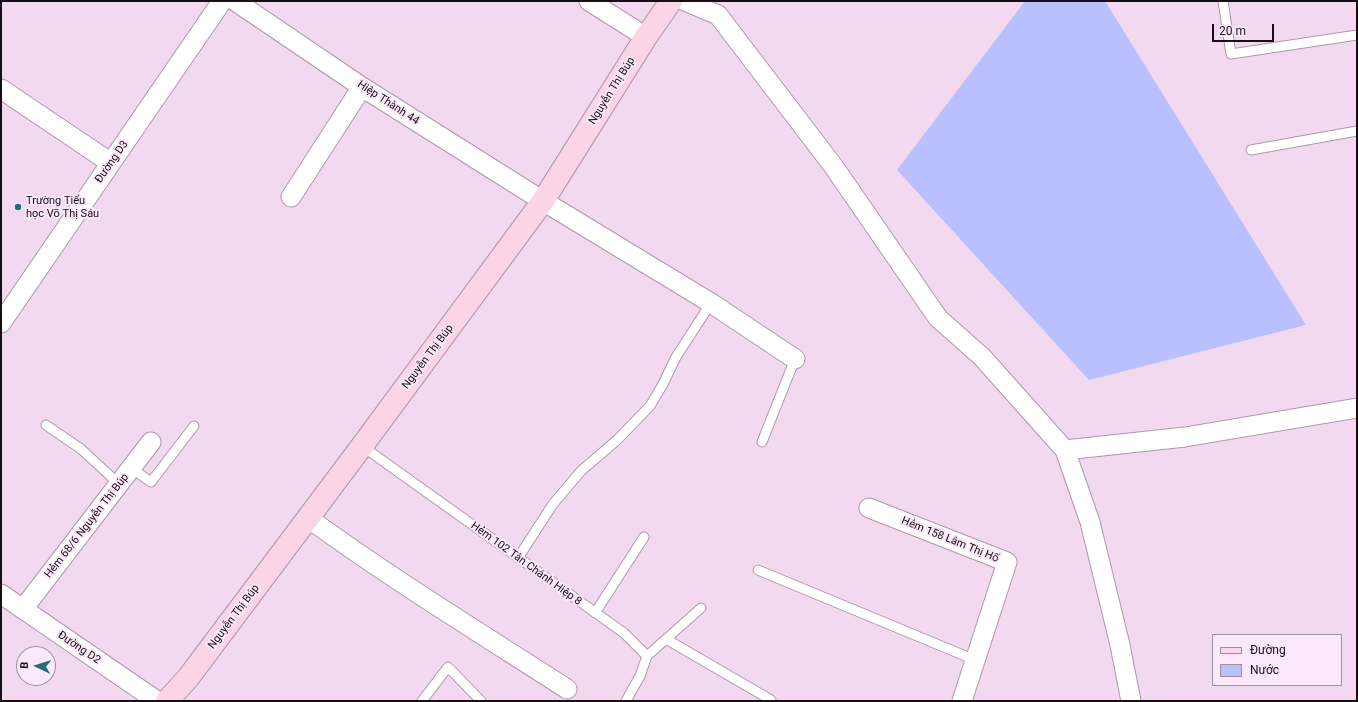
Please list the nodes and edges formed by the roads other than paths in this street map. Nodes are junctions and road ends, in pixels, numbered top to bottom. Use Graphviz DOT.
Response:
graph roads {
  1 [pos="222,1"];
  2 [pos="235,1"];
  3 [pos="589,1"];
  4 [pos="671,1"];
  5 [pos="684,1"];
  6 [pos="1223,1"];
  7 [pos="1357,35"];
  8 [pos="646,37"];
  9 [pos="362,86"];
  10 [pos="1,89"];
  11 [pos="1357,131"];
  12 [pos="1251,150"];
  13 [pos="111,163"];
  14 [pos="291,198"];
  15 [pos="543,202"];
  16 [pos="711,303"];
  17 [pos="1,323"];
  18 [pos="795,359"];
  19 [pos="1357,408"];
  20 [pos="46,425"];
  21 [pos="194,426"];
  22 [pos="151,442"];
  23 [pos="762,442"];
  24 [pos="362,446"];
  25 [pos="1065,450"];
  26 [pos="132,468"];
  27 [pos="119,484"];
  28 [pos="869,508"];
  29 [pos="308,518"];
  30 [pos="644,537"];
  31 [pos="518,558"];
  32 [pos="758,570"];
  33 [pos="1,594"];
  34 [pos="701,608"];
  35 [pos="23,609"];
  36 [pos="595,613"];
  37 [pos="666,639"];
  38 [pos="647,656"];
  39 [pos="975,660"];
  40 [pos="568,689"];
  41 [pos="771,700"];
  42 [pos="157,701"];
  43 [pos="167,701"];
  44 [pos="422,701"];
  45 [pos="480,701"];
  46 [pos="626,701"];
  47 [pos="962,701"];
  48 [pos="1131,701"];
  1 -- 13 [label="street, Đường D3"];
  2 -- 9 [label="street, Hiệp Thành 44"];
  3 -- 8 [label="street"];
  4 -- 8 [label="street, Nguyễn Thị Búp"];
  5 -- 25 [label="street"];
  6 -- 7 [label="lane"];
  8 -- 15 [label="street, Nguyễn Thị Búp"];
  9 -- 14 [label="street"];
  9 -- 15 [label="street, Hiệp Thành 44"];
  10 -- 13 [label="street"];
  11 -- 12 [label="lane"];
  13 -- 17 [label="street, Đường D3"];
  15 -- 16 [label="street, Hiệp Thành 44"];
  15 -- 24 [label="street, Nguyễn Thị Búp"];
  16 -- 18 [label="street, Hiệp Thành 44"];
  16 -- 31 [label="lane"];
  18 -- 23 [label="lane"];
  19 -- 25 [label="street"];
  20 -- 27 [label="lane"];
  21 -- 26 [label="lane"];
  22 -- 26 [label="street, Hẻm 68/6 Nguyễn Thị Búp"];
  24 -- 29 [label="street, Nguyễn Thị Búp"];
  24 -- 31 [label="lane, Hẻm 102 Tân Chánh Hiệp 8"];
  25 -- 48 [label="street"];
  26 -- 27 [label="street, Hẻm 68/6 Nguyễn Thị Búp"];
  27 -- 35 [label="street, Hẻm 68/6 Nguyễn Thị Búp"];
  28 -- 39 [label="street, Hẻm 158 Lâm Thị Hố"];
  29 -- 40 [label="street"];
  29 -- 43 [label="street, Nguyễn Thị Búp"];
  30 -- 36 [label="lane"];
  31 -- 36 [label="lane, Hẻm 102 Tân Chánh Hiệp 8"];
  32 -- 39 [label="lane"];
  33 -- 35 [label="street, Đường D2"];
  34 -- 37 [label="lane"];
  35 -- 42 [label="street, Đường D2"];
  36 -- 38 [label="lane, Hẻm 102 Tân Chánh Hiệp 8"];
  37 -- 38 [label="lane"];
  37 -- 41 [label="lane"];
  38 -- 46 [label="lane"];
  39 -- 47 [label="street, Hẻm 158 Lâm Thị Hố"];
  44 -- 45 [label="lane"];
}
